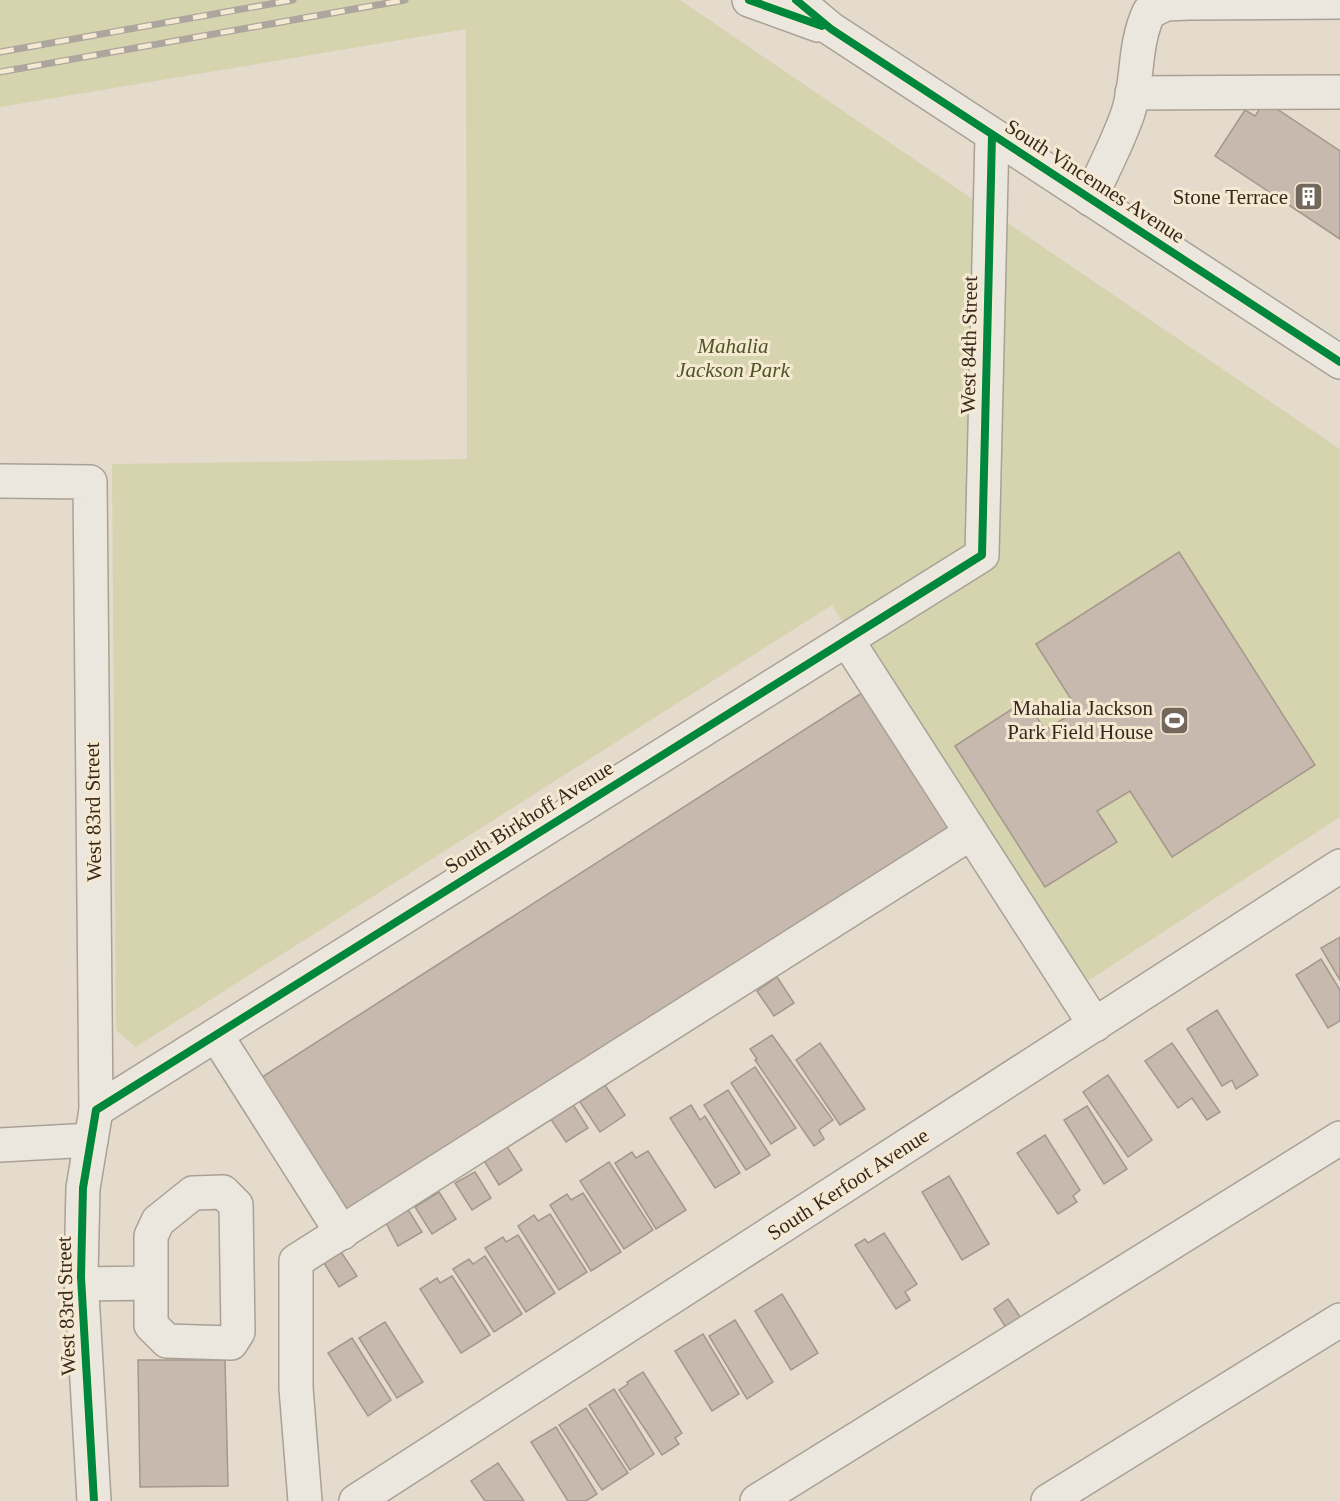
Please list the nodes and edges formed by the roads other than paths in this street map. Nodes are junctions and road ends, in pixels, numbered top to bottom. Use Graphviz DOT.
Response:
graph roads {
  1 [pos="749,0"];
  2 [pos="796,0"];
  3 [pos="1340,2"];
  4 [pos="831,29"];
  5 [pos="1340,92"];
  6 [pos="1132,93"];
  7 [pos="992,136"];
  8 [pos="1090,199"];
  9 [pos="1340,362"];
  10 [pos="0,481"];
  11 [pos="982,555"];
  12 [pos="847,640"];
  13 [pos="971,833"];
  14 [pos="1340,866"];
  15 [pos="1095,1025"];
  16 [pos="216,1035"];
  17 [pos="93,1125"];
  18 [pos="1340,1138"];
  19 [pos="0,1145"];
  20 [pos="342,1233"];
  21 [pos="151,1283"];
  22 [pos="81,1284"];
  23 [pos="1340,1320"];
  24 [pos="94,1501"];
  25 [pos="305,1501"];
  26 [pos="356,1501"];
  27 [pos="757,1501"];
  28 [pos="1048,1501"];
  1 -- 4 [label="street, South Vincennes Avenue"];
  2 -- 4 [label="street, South Vincennes Avenue"];
  3 -- 6 [label="street"];
  4 -- 7 [label="street, South Vincennes Avenue"];
  5 -- 6 [label="street"];
  6 -- 8 [label="street"];
  7 -- 8 [label="street, South Vincennes Avenue"];
  7 -- 11 [label="street, West 84th Street"];
  8 -- 9 [label="street, South Vincennes Avenue"];
  10 -- 17 [label="street, West 83rd Street"];
  11 -- 12 [label="street, South Birkhoff Avenue"];
  12 -- 13 [label="street"];
  12 -- 16 [label="street, South Birkhoff Avenue"];
  13 -- 15 [label="street"];
  13 -- 20 [label="street"];
  14 -- 15 [label="street, South Kerfoot Avenue"];
  15 -- 26 [label="street, South Kerfoot Avenue"];
  16 -- 17 [label="street, South Birkhoff Avenue"];
  16 -- 20 [label="street"];
  17 -- 19 [label="street"];
  17 -- 22 [label="street, West 83rd Street"];
  18 -- 27 [label="street"];
  20 -- 25 [label="street"];
  21 -- 21 [label="street"];
  21 -- 22 [label="street"];
  22 -- 24 [label="street, West 83rd Street"];
  23 -- 28 [label="street"];
}
